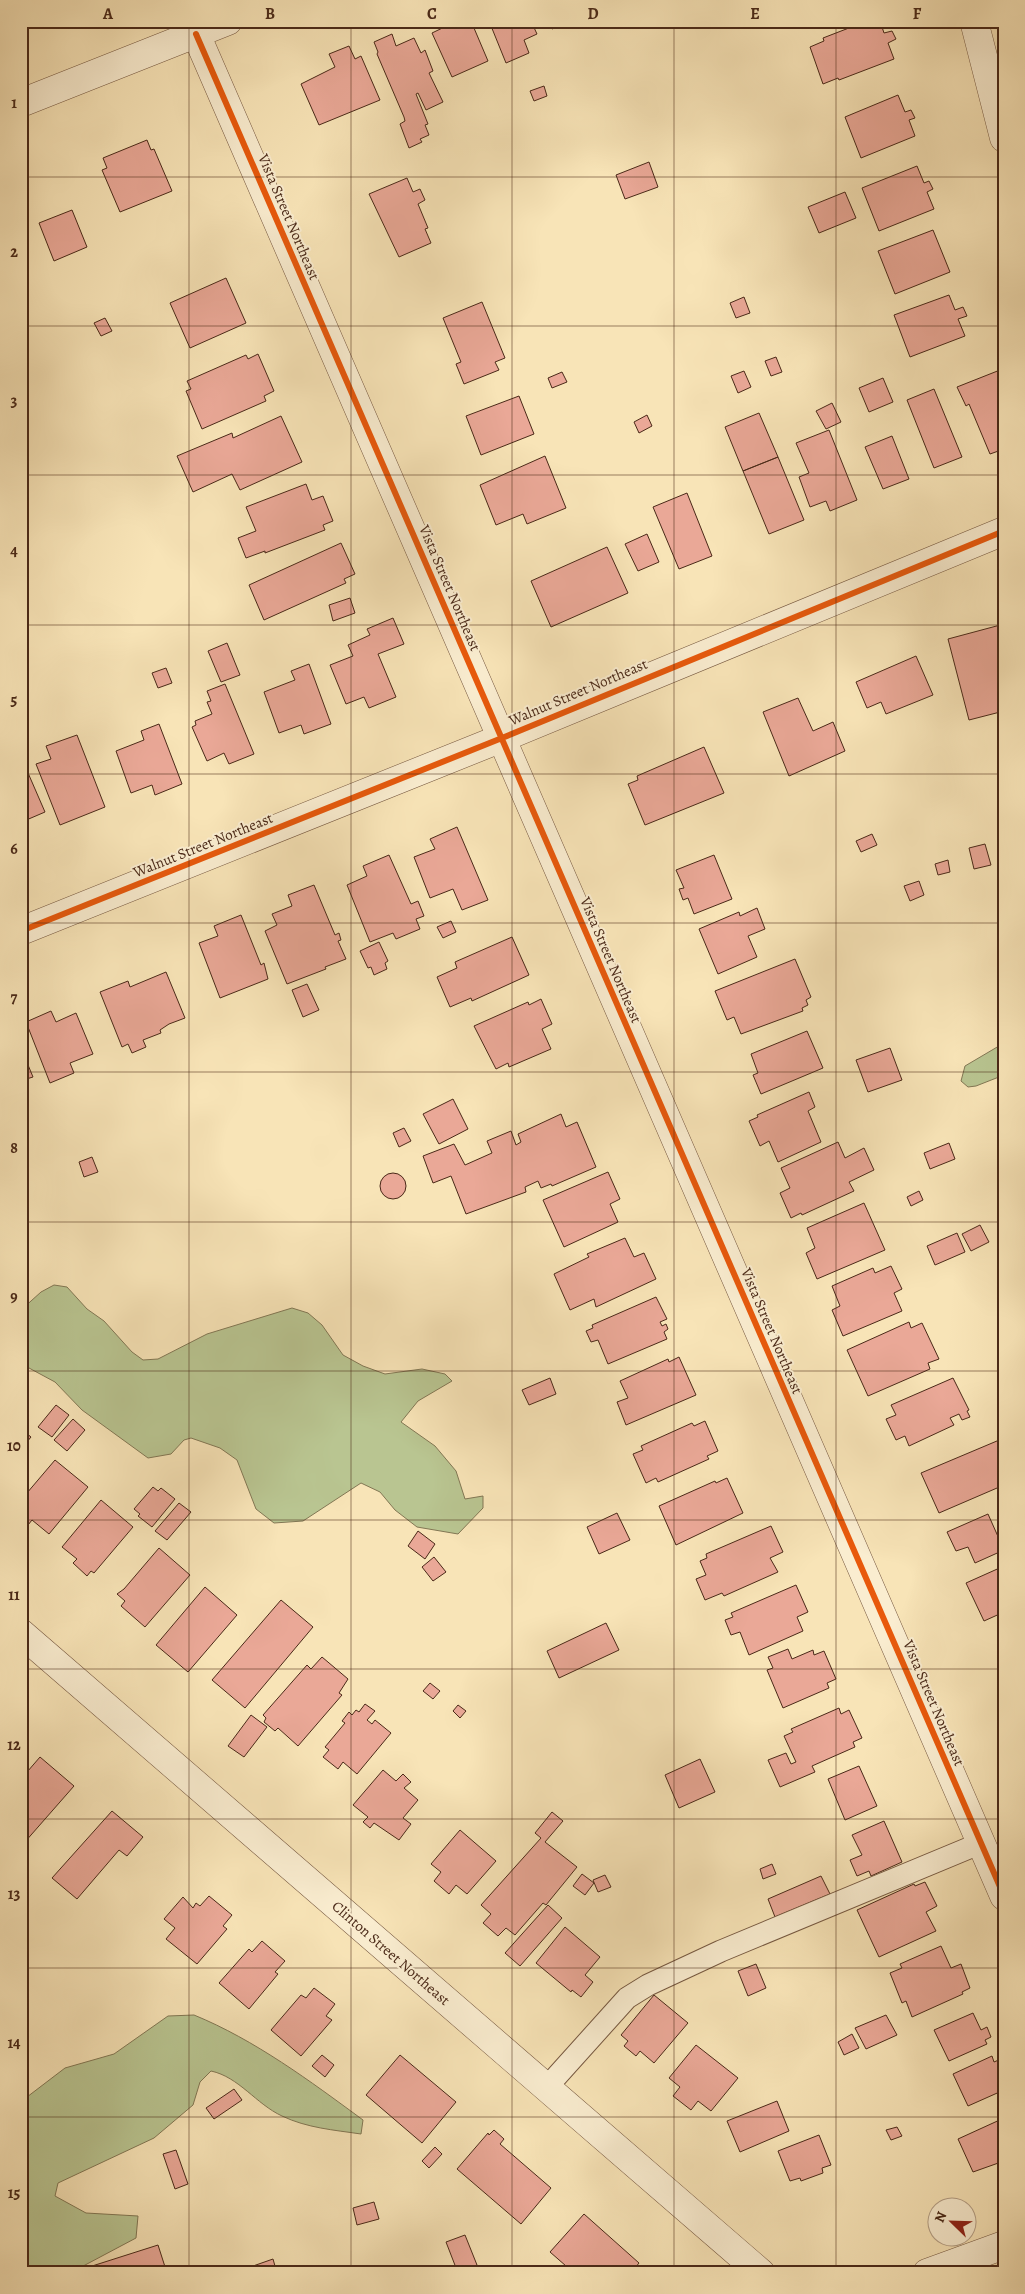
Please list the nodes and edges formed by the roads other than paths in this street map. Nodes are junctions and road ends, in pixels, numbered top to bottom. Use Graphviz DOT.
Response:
graph roads {
  1 [pos="228,21"];
  2 [pos="974,21"];
  3 [pos="196,34"];
  4 [pos="21,103"];
  5 [pos="1004,138"];
  6 [pos="1004,531"];
  7 [pos="502,738"];
  8 [pos="21,931"];
  9 [pos="21,1633"];
  10 [pos="981,1843"];
  11 [pos="1004,1896"];
  12 [pos="547,2087"];
  13 [pos="1004,2245"];
  14 [pos="761,2273"];
  15 [pos="926,2273"];
  1 -- 3 [label="street"];
  2 -- 5 [label="street"];
  3 -- 4 [label="street"];
  3 -- 7 [label="street, Vista Street Northeast"];
  6 -- 7 [label="street, Walnut Street Northeast"];
  7 -- 8 [label="street, Walnut Street Northeast"];
  7 -- 10 [label="street, Vista Street Northeast"];
  9 -- 12 [label="street, Clinton Street Northeast"];
  10 -- 11 [label="street, Vista Street Northeast"];
  10 -- 12 [label="lane"];
  12 -- 14 [label="street, Clinton Street Northeast"];
  13 -- 15 [label="street"];
}
